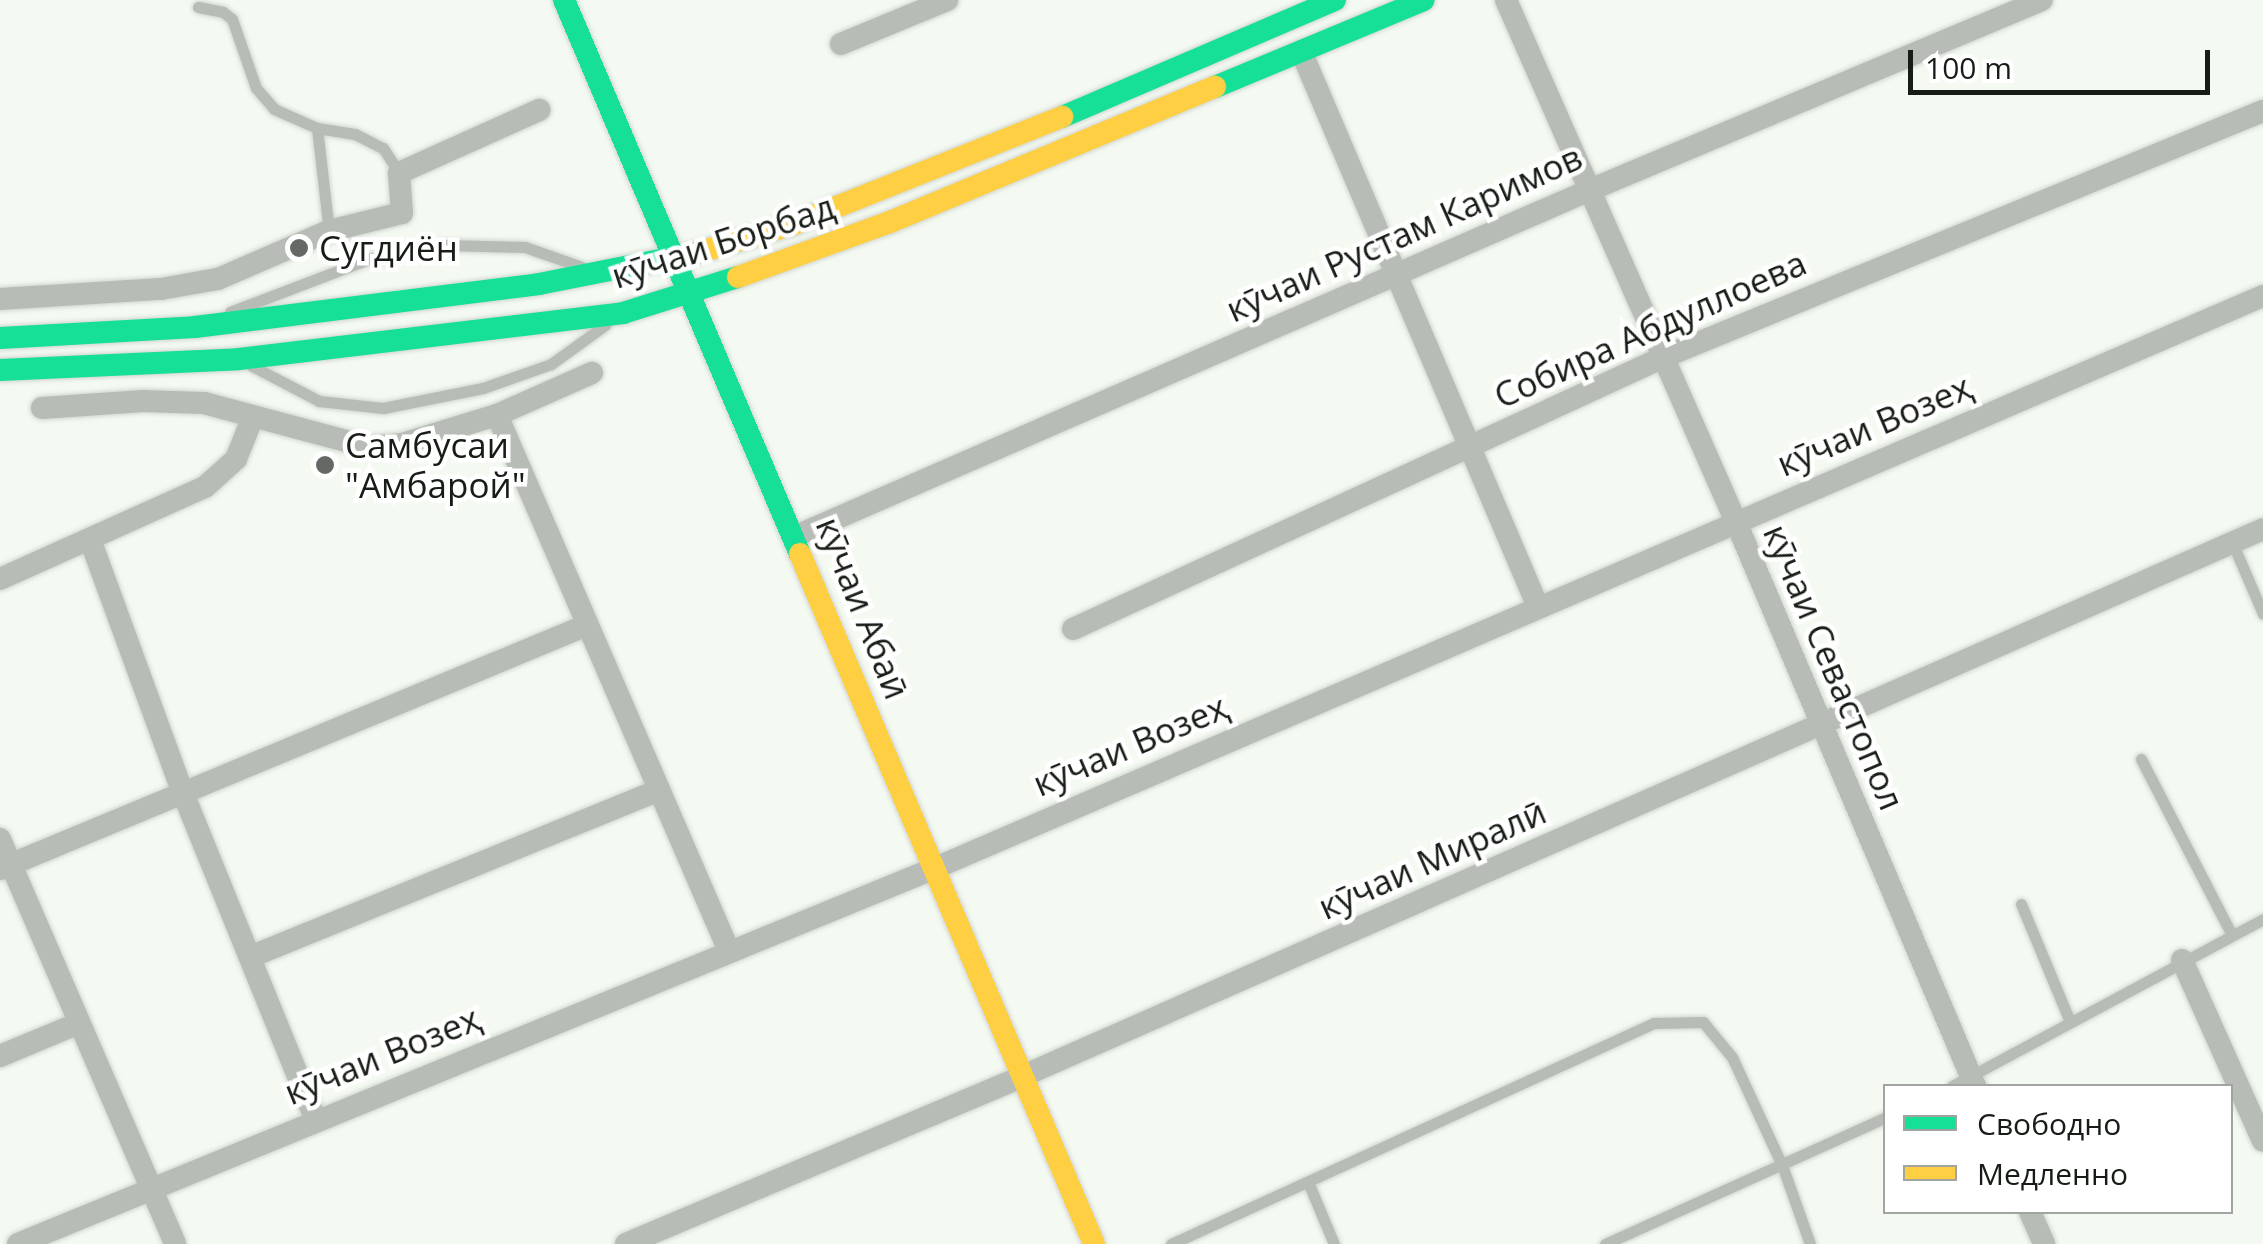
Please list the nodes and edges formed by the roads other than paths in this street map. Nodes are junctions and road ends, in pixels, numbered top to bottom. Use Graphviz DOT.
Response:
graph roads {
  1 [pos="564,0"];
  2 [pos="947,0"];
  3 [pos="1335,0"];
  4 [pos="1424,0"];
  5 [pos="1506,0"];
  6 [pos="2042,0"];
  7 [pos="198,7"];
  8 [pos="841,44"];
  9 [pos="1301,51"];
  10 [pos="539,110"];
  11 [pos="2263,112"];
  12 [pos="317,128"];
  13 [pos="398,173"];
  14 [pos="1590,190"];
  15 [pos="329,231"];
  16 [pos="674,260"];
  17 [pos="596,272"];
  18 [pos="1398,274"];
  19 [pos="688,295"];
  20 [pos="2263,296"];
  21 [pos="0,299"];
  22 [pos="623,313"];
  23 [pos="195,327"];
  24 [pos="0,338"];
  25 [pos="1664,357"];
  26 [pos="239,359"];
  27 [pos="0,370"];
  28 [pos="592,373"];
  29 [pos="42,408"];
  30 [pos="497,414"];
  31 [pos="252,419"];
  32 [pos="1472,446"];
  33 [pos="1736,522"];
  34 [pos="2263,530"];
  35 [pos="796,536"];
  36 [pos="91,542"];
  37 [pos="2232,542"];
  38 [pos="0,579"];
  39 [pos="1538,608"];
  40 [pos="2263,614"];
  41 [pos="587,625"];
  42 [pos="1074,629"];
  43 [pos="1820,728"];
  44 [pos="2142,759"];
  45 [pos="659,790"];
  46 [pos="183,793"];
  47 [pos="0,838"];
  48 [pos="6,867"];
  49 [pos="933,868"];
  50 [pos="2021,904"];
  51 [pos="2263,919"];
  52 [pos="2232,935"];
  53 [pos="729,951"];
  54 [pos="250,957"];
  55 [pos="2182,960"];
  56 [pos="2070,1022"];
  57 [pos="79,1023"];
  58 [pos="0,1056"];
  59 [pos="1023,1076"];
  60 [pos="1966,1084"];
  61 [pos="1883,1118"];
  62 [pos="316,1120"];
  63 [pos="2263,1141"];
  64 [pos="1782,1165"];
  65 [pos="1308,1182"];
  66 [pos="149,1188"];
  67 [pos="2031,1214"];
  68 [pos="18,1244"];
  69 [pos="174,1244"];
  70 [pos="626,1244"];
  71 [pos="1094,1244"];
  72 [pos="1170,1244"];
  73 [pos="1334,1244"];
  74 [pos="1605,1244"];
  75 [pos="1810,1244"];
  76 [pos="2044,1244"];
  1 -- 16 [label="main road, кӯчаи Абаӣ"];
  2 -- 8 [label="street"];
  3 -- 16 [label="main road, кӯчаи Борбад"];
  4 -- 9 [label="main road, кӯчаи Борбад"];
  5 -- 14 [label="street, кӯчаи Севастопол"];
  6 -- 14 [label="street, кӯчаи Рустам Каримов"];
  7 -- 12 [label="lane"];
  9 -- 18 [label="street"];
  9 -- 19 [label="main road, кӯчаи Борбад"];
  10 -- 13 [label="street"];
  11 -- 25 [label="street, Собира Абдуллоева"];
  12 -- 13 [label="lane"];
  12 -- 15 [label="lane"];
  13 -- 15 [label="street"];
  14 -- 18 [label="street, кӯчаи Рустам Каримов"];
  14 -- 25 [label="street, кӯчаи Севастопол"];
  15 -- 21 [label="street"];
  16 -- 17 [label="main road, кӯчаи Борбад"];
  16 -- 19 [label="main road, кӯчаи Абаӣ"];
  17 -- 23 [label="main road, кӯчаи Борбад"];
  17 -- 23 [label="lane"];
  18 -- 32 [label="street"];
  18 -- 35 [label="street, кӯчаи Рустам Каримов"];
  19 -- 22 [label="main road, кӯчаи Борбад"];
  19 -- 35 [label="main road, кӯчаи Абаӣ"];
  20 -- 33 [label="street, кӯчаи Возеҳ"];
  22 -- 26 [label="main road, кӯчаи Борбад"];
  22 -- 26 [label="lane"];
  23 -- 24 [label="main road, кӯчаи Борбад"];
  25 -- 32 [label="street, Собира Абдуллоева"];
  25 -- 33 [label="street, кӯчаи Севастопол"];
  26 -- 27 [label="main road, кӯчаи Борбад"];
  28 -- 30 [label="street"];
  29 -- 31 [label="street"];
  30 -- 31 [label="street"];
  30 -- 41 [label="street"];
  31 -- 36 [label="street"];
  32 -- 39 [label="street"];
  32 -- 42 [label="street, Собира Абдуллоева"];
  33 -- 39 [label="street, кӯчаи Возеҳ"];
  33 -- 43 [label="street, кӯчаи Севастопол"];
  34 -- 37 [label="street, кӯчаи Миралӣ"];
  35 -- 49 [label="main road, кӯчаи Абаӣ"];
  36 -- 38 [label="street"];
  36 -- 46 [label="street"];
  37 -- 40 [label="lane"];
  37 -- 43 [label="street, кӯчаи Миралӣ"];
  39 -- 49 [label="street, кӯчаи Возеҳ"];
  41 -- 45 [label="street"];
  41 -- 46 [label="street"];
  43 -- 59 [label="street, кӯчаи Миралӣ"];
  43 -- 60 [label="street, кӯчаи Севастопол"];
  44 -- 52 [label="lane"];
  45 -- 53 [label="street"];
  45 -- 54 [label="street"];
  46 -- 48 [label="street"];
  46 -- 54 [label="street"];
  47 -- 48 [label="street"];
  48 -- 57 [label="street"];
  49 -- 53 [label="street, кӯчаи Возеҳ"];
  49 -- 59 [label="main road, кӯчаи Абаӣ"];
  50 -- 56 [label="lane"];
  51 -- 52 [label="lane"];
  52 -- 55 [label="lane"];
  53 -- 62 [label="street, кӯчаи Возеҳ"];
  54 -- 62 [label="street"];
  55 -- 56 [label="lane"];
  55 -- 63 [label="street"];
  56 -- 60 [label="lane"];
  57 -- 58 [label="street"];
  57 -- 66 [label="street"];
  59 -- 70 [label="street, кӯчаи Миралӣ"];
  59 -- 71 [label="main road, кӯчаи Абаӣ"];
  61 -- 64 [label="lane"];
  62 -- 66 [label="street, кӯчаи Возеҳ"];
  64 -- 65 [label="lane"];
  64 -- 74 [label="lane"];
  64 -- 75 [label="lane"];
  65 -- 72 [label="lane"];
  65 -- 73 [label="lane"];
  66 -- 68 [label="street, кӯчаи Возеҳ"];
  66 -- 69 [label="street"];
  67 -- 76 [label="street"];
}
